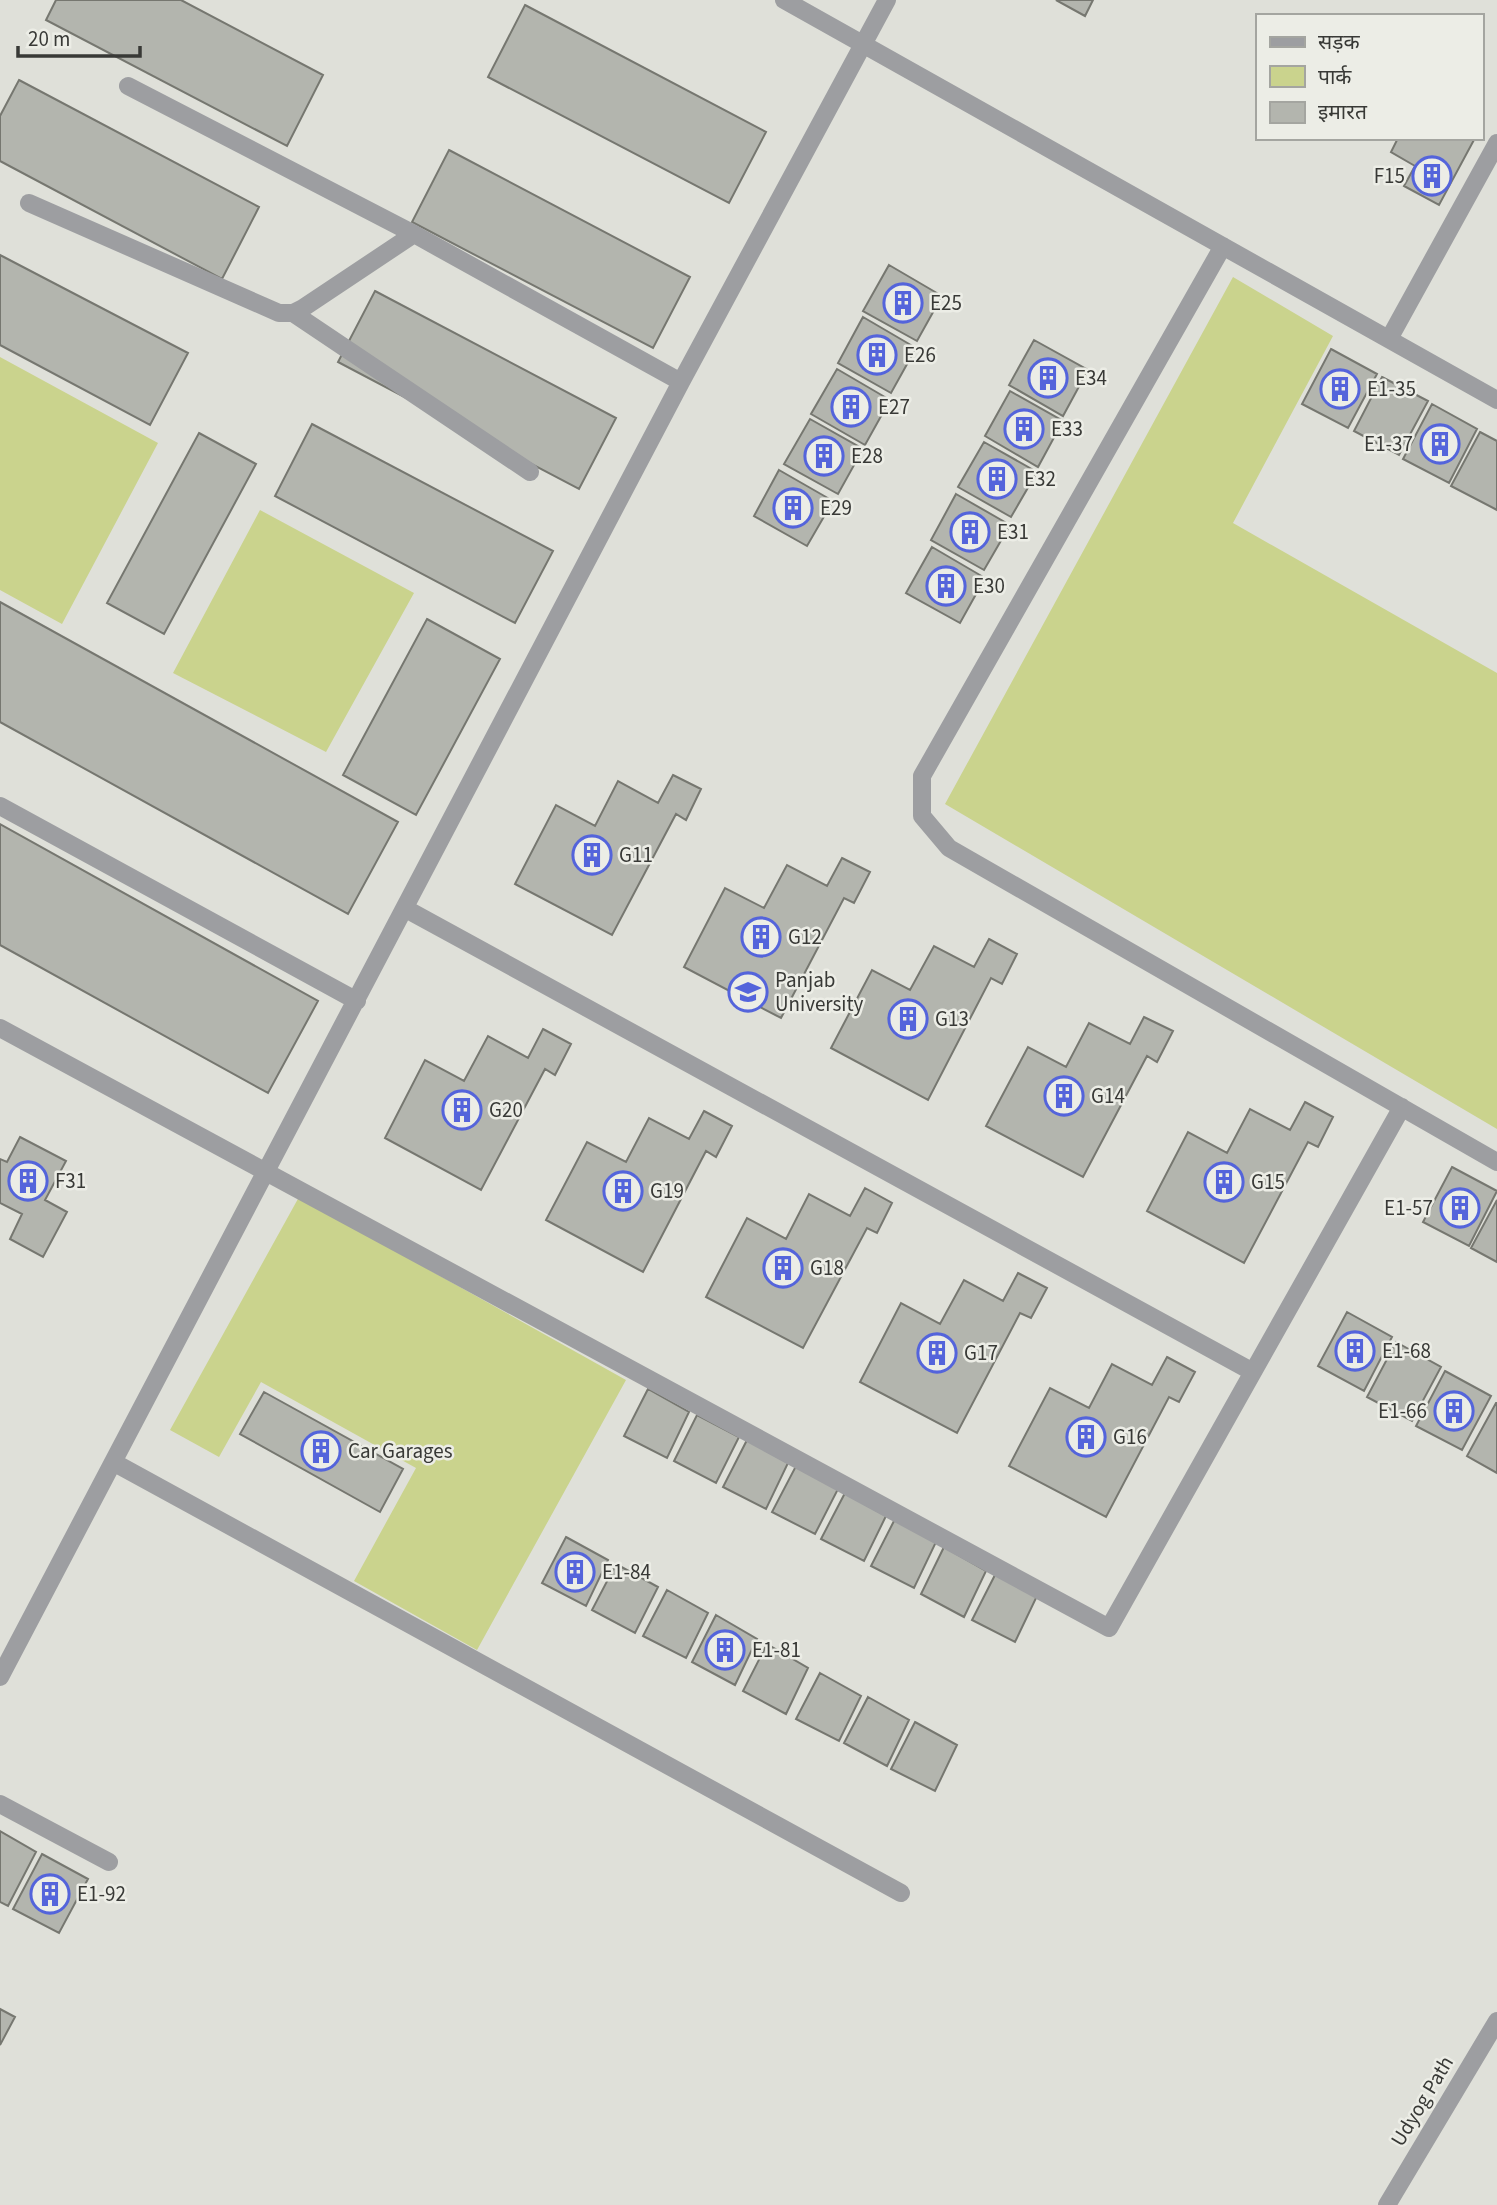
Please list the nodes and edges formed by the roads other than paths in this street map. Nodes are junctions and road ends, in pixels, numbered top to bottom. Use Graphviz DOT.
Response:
graph roads {
  1 [pos="785,0"];
  2 [pos="887,0"];
  3 [pos="863,44"];
  4 [pos="128,86"];
  5 [pos="1497,143"];
  6 [pos="29,203"];
  7 [pos="414,234"];
  8 [pos="1223,246"];
  9 [pos="293,313"];
  10 [pos="1388,339"];
  11 [pos="681,382"];
  12 [pos="1497,400"];
  13 [pos="530,472"];
  14 [pos="0,806"];
  15 [pos="406,909"];
  16 [pos="357,1001"];
  17 [pos="0,1028"];
  18 [pos="1402,1107"];
  19 [pos="1497,1163"];
  20 [pos="267,1172"];
  21 [pos="1253,1372"];
  22 [pos="113,1462"];
  23 [pos="0,1677"];
  24 [pos="0,1804"];
  25 [pos="109,1862"];
  26 [pos="901,1893"];
  27 [pos="1497,2021"];
  28 [pos="1387,2205"];
  1 -- 3 [label="street"];
  2 -- 3 [label="street"];
  3 -- 8 [label="street"];
  3 -- 11 [label="street"];
  4 -- 7 [label="street"];
  5 -- 10 [label="street"];
  6 -- 9 [label="street"];
  7 -- 9 [label="street"];
  7 -- 11 [label="street"];
  8 -- 10 [label="street"];
  8 -- 18 [label="street"];
  9 -- 13 [label="street"];
  10 -- 12 [label="street"];
  11 -- 15 [label="street"];
  14 -- 16 [label="street"];
  15 -- 16 [label="street"];
  15 -- 21 [label="street"];
  16 -- 20 [label="street"];
  17 -- 20 [label="street"];
  18 -- 19 [label="street"];
  18 -- 21 [label="street"];
  20 -- 21 [label="street"];
  20 -- 22 [label="street"];
  22 -- 23 [label="street"];
  22 -- 26 [label="street"];
  24 -- 25 [label="street"];
  27 -- 28 [label="street, Udyog Path"];
}
